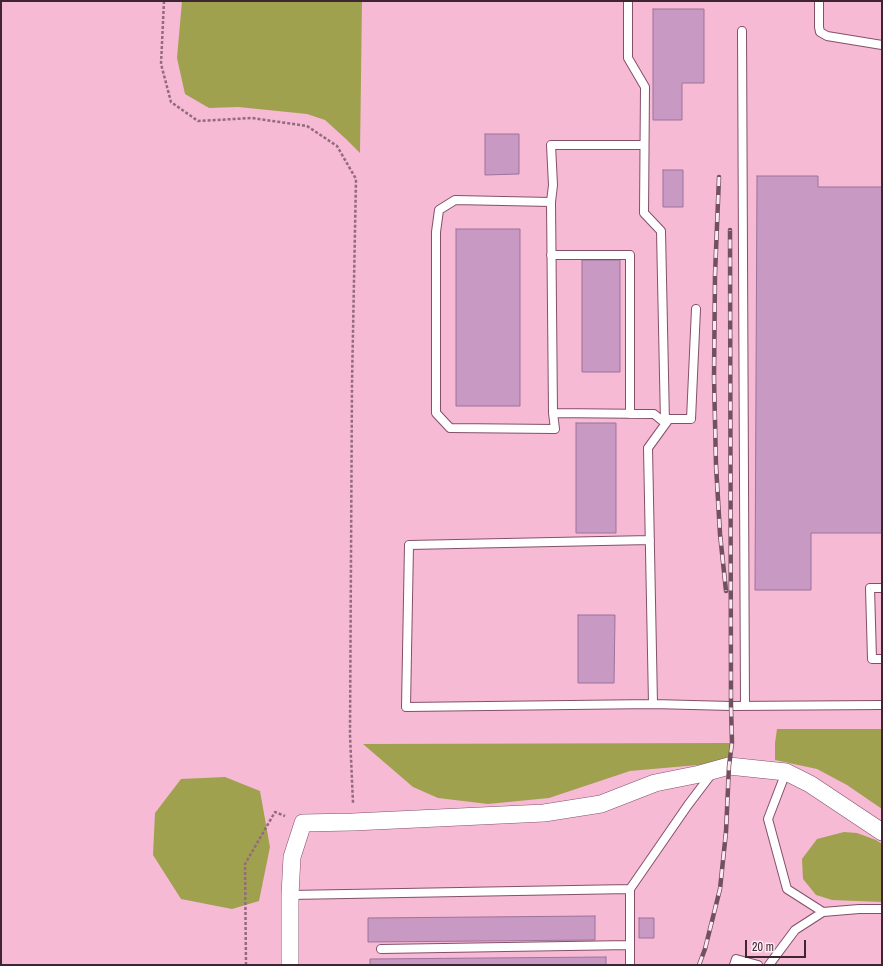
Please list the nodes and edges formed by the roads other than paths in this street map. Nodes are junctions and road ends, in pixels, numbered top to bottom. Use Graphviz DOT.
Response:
graph roads {
  1 [pos="628,1"];
  2 [pos="819,1"];
  3 [pos="742,31"];
  4 [pos="882,45"];
  5 [pos="644,145"];
  6 [pos="550,202"];
  7 [pos="551,255"];
  8 [pos="696,309"];
  9 [pos="553,413"];
  10 [pos="630,414"];
  11 [pos="665,423"];
  12 [pos="650,540"];
  13 [pos="882,588"];
  14 [pos="882,659"];
  15 [pos="653,704"];
  16 [pos="882,705"];
  17 [pos="745,706"];
  18 [pos="715,770"];
  19 [pos="786,772"];
  20 [pos="882,832"];
  21 [pos="630,889"];
  22 [pos="290,895"];
  23 [pos="882,909"];
  24 [pos="823,912"];
  25 [pos="630,944"];
  26 [pos="380,949"];
  27 [pos="290,965"];
  28 [pos="630,965"];
  29 [pos="734,965"];
  30 [pos="758,965"];
  31 [pos="769,965"];
  1 -- 5 [label="lane"];
  2 -- 4 [label="lane"];
  3 -- 17 [label="lane"];
  5 -- 6 [label="lane"];
  5 -- 11 [label="lane"];
  6 -- 7 [label="lane"];
  6 -- 9 [label="lane"];
  7 -- 9 [label="lane"];
  7 -- 10 [label="lane"];
  8 -- 11 [label="lane"];
  9 -- 10 [label="lane"];
  10 -- 11 [label="lane"];
  11 -- 12 [label="lane"];
  12 -- 15 [label="lane"];
  12 -- 15 [label="lane"];
  13 -- 14 [label="lane"];
  15 -- 17 [label="lane"];
  16 -- 17 [label="lane"];
  18 -- 19 [label="street"];
  18 -- 21 [label="lane"];
  18 -- 22 [label="street"];
  19 -- 20 [label="street"];
  19 -- 24 [label="lane"];
  21 -- 22 [label="lane"];
  21 -- 25 [label="lane"];
  22 -- 27 [label="street"];
  23 -- 24 [label="lane"];
  24 -- 31 [label="lane"];
  25 -- 26 [label="lane"];
  25 -- 28 [label="lane"];
  29 -- 30 [label="lane"];
}
